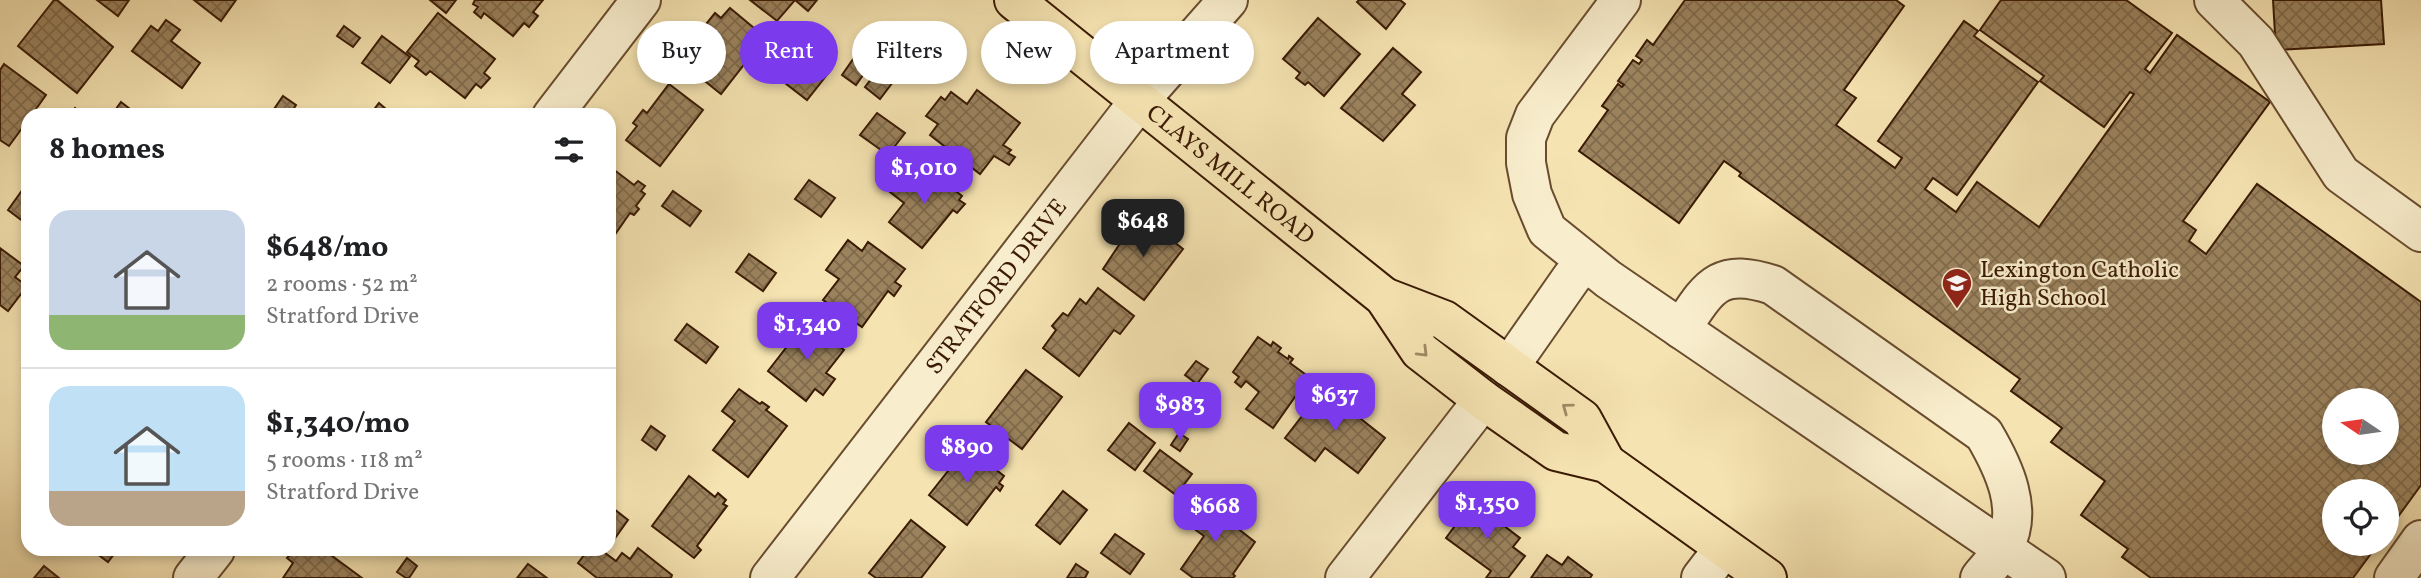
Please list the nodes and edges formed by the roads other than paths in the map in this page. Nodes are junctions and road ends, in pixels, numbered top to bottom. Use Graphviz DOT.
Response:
graph roads {
  1 [pos="641,0"];
  2 [pos="1014,0"];
  3 [pos="1227,0"];
  4 [pos="1621,0"];
  5 [pos="2214,0"];
  6 [pos="1139,101"];
  7 [pos="558,108"];
  8 [pos="2421,232"];
  9 [pos="1585,263"];
  10 [pos="1384,297"];
  11 [pos="1681,329"];
  12 [pos="1509,367"];
  13 [pos="1483,400"];
  14 [pos="1606,463"];
  15 [pos="2421,540"];
  16 [pos="1724,548"];
  17 [pos="2003,548"];
  18 [pos="210,556"];
  19 [pos="193,578"];
  20 [pos="770,578"];
  21 [pos="1345,578"];
  22 [pos="1701,578"];
  23 [pos="1767,578"];
  24 [pos="1980,578"];
  25 [pos="2046,578"];
  26 [pos="2394,578"];
  1 -- 7 [label="street"];
  2 -- 6 [label="main road, CLAYS MILL ROAD"];
  3 -- 6 [label="street, STRATFORD DRIVE"];
  4 -- 9 [label="street"];
  5 -- 8 [label="street"];
  6 -- 10 [label="main road, CLAYS MILL ROAD"];
  6 -- 20 [label="street, STRATFORD DRIVE"];
  9 -- 11 [label="street"];
  9 -- 12 [label="street"];
  10 -- 12 [label="main road, CLAYS MILL ROAD"];
  10 -- 13 [label="main road, CLAYS MILL ROAD, one-way"];
  11 -- 17 [label="street"];
  11 -- 17 [label="street"];
  14 -- 12 [label="main road, CLAYS MILL ROAD, one-way"];
  13 -- 14 [label="main road, CLAYS MILL ROAD"];
  13 -- 21 [label="street"];
  14 -- 16 [label="main road, CLAYS MILL ROAD"];
  15 -- 26 [label="street"];
  16 -- 22 [label="street"];
  16 -- 23 [label="main road, CLAYS MILL ROAD"];
  17 -- 24 [label="street"];
  17 -- 25 [label="street"];
  18 -- 19 [label="street"];
}
